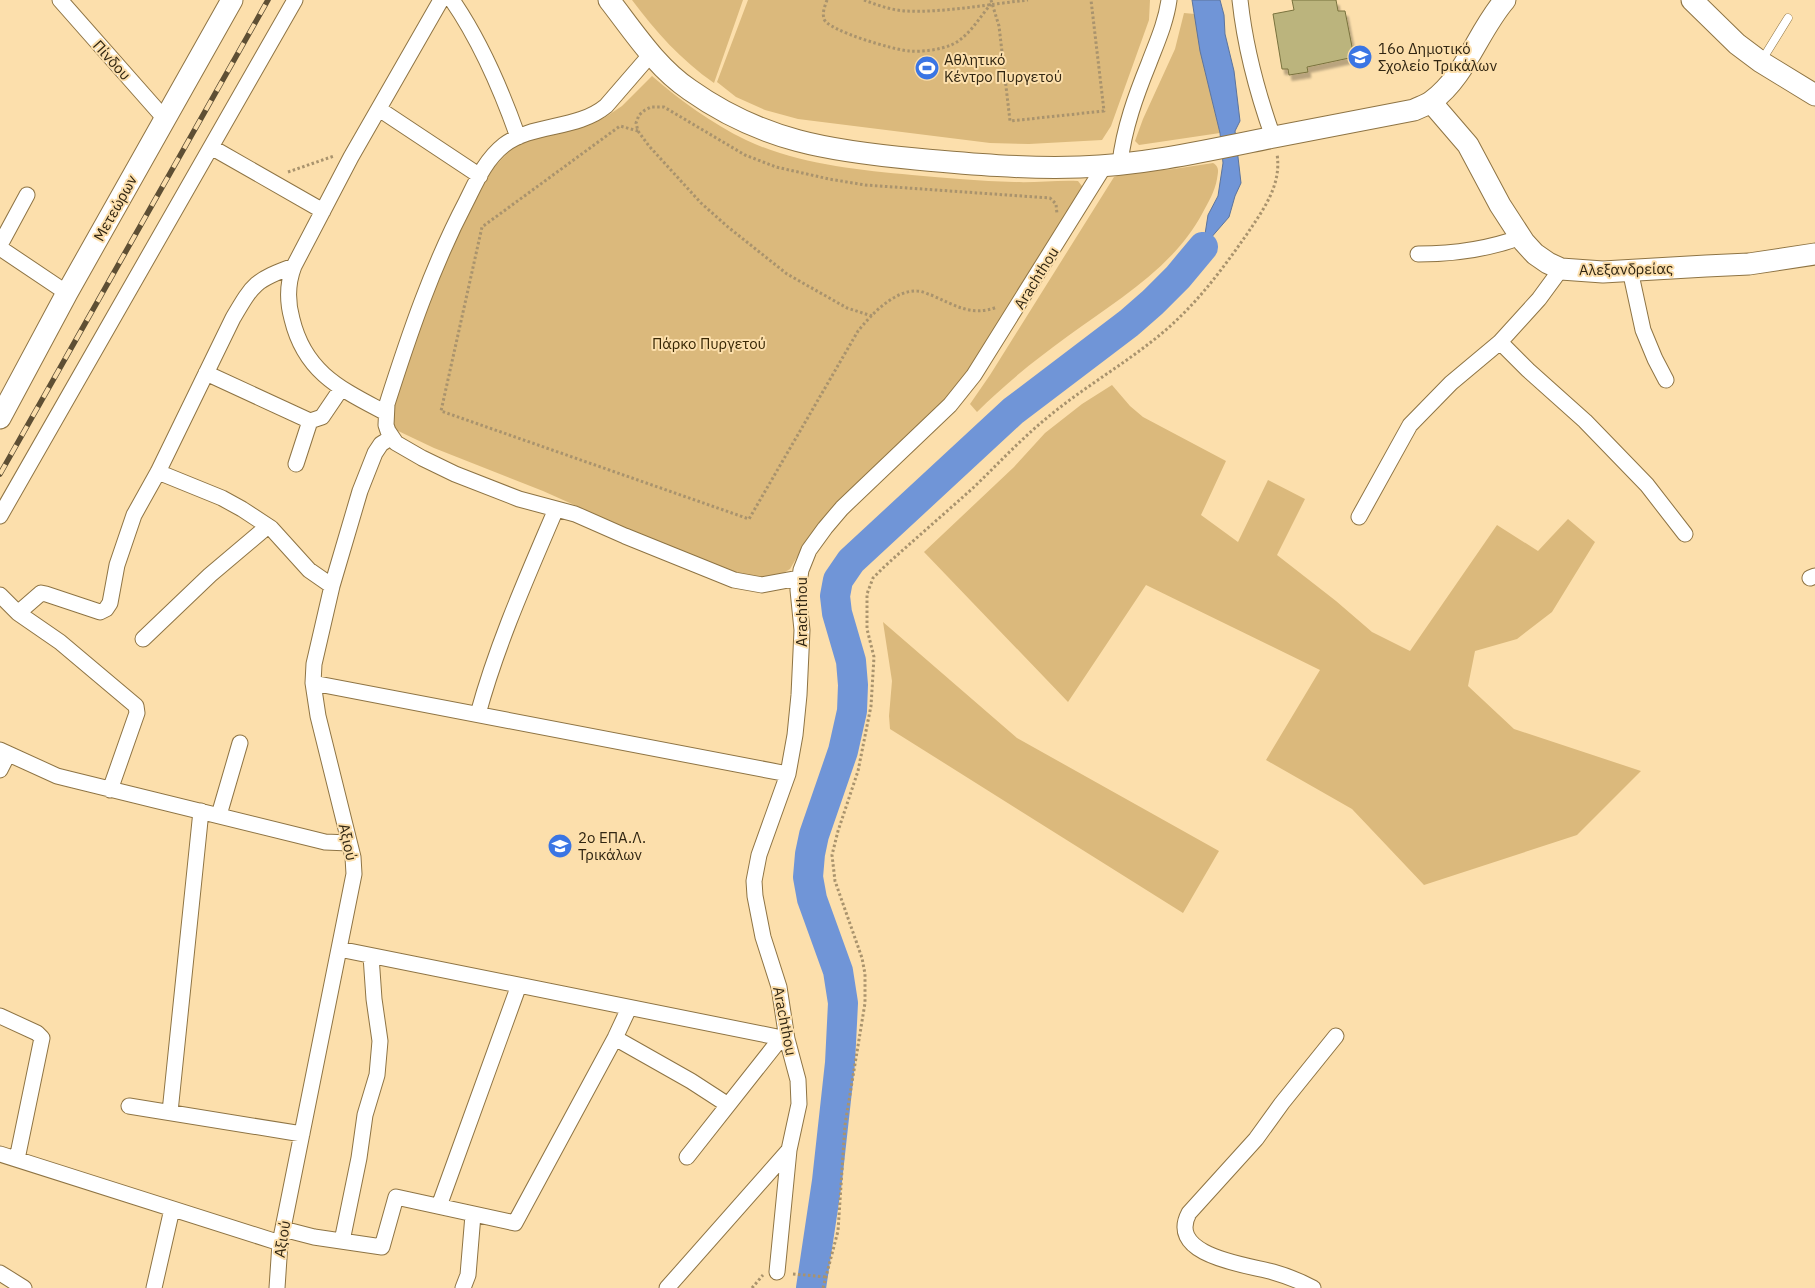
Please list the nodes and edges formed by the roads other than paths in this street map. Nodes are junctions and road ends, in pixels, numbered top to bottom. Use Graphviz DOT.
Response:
graph roads {
  1 [pos="60,0"];
  2 [pos="232,0"];
  3 [pos="295,0"];
  4 [pos="441,0"];
  5 [pos="452,0"];
  6 [pos="609,0"];
  7 [pos="1169,0"];
  8 [pos="1240,0"];
  9 [pos="1505,0"];
  10 [pos="1692,0"];
  11 [pos="1788,18"];
  12 [pos="651,54"];
  13 [pos="1762,62"];
  14 [pos="1815,94"];
  15 [pos="1431,102"];
  16 [pos="379,109"];
  17 [pos="165,119"];
  18 [pos="518,137"];
  19 [pos="1267,139"];
  20 [pos="211,147"];
  21 [pos="1113,164"];
  22 [pos="480,176"];
  23 [pos="27,195"];
  24 [pos="323,211"];
  25 [pos="1521,237"];
  26 [pos="0,246"];
  27 [pos="1418,254"];
  28 [pos="1815,254"];
  29 [pos="294,266"];
  30 [pos="1561,268"];
  31 [pos="1630,270"];
  32 [pos="67,293"];
  33 [pos="1500,342"];
  34 [pos="206,372"];
  35 [pos="1666,380"];
  36 [pos="341,388"];
  37 [pos="386,413"];
  38 [pos="0,418"];
  39 [pos="310,421"];
  40 [pos="392,438"];
  41 [pos="296,464"];
  42 [pos="158,472"];
  43 [pos="556,509"];
  44 [pos="0,516"];
  45 [pos="1359,517"];
  46 [pos="268,526"];
  47 [pos="1685,534"];
  48 [pos="799,578"];
  49 [pos="332,586"];
  50 [pos="0,595"];
  51 [pos="18,613"];
  52 [pos="143,639"];
  53 [pos="313,683"];
  54 [pos="478,714"];
  55 [pos="240,743"];
  56 [pos="4,752"];
  57 [pos="0,770"];
  58 [pos="788,774"];
  59 [pos="110,790"];
  60 [pos="201,811"];
  61 [pos="219,815"];
  62 [pos="349,843"];
  63 [pos="339,949"];
  64 [pos="371,956"];
  65 [pos="519,985"];
  66 [pos="629,1008"];
  67 [pos="0,1016"];
  68 [pos="1336,1036"];
  69 [pos="615,1038"];
  70 [pos="784,1039"];
  71 [pos="728,1105"];
  72 [pos="128,1106"];
  73 [pos="170,1112"];
  74 [pos="302,1134"];
  75 [pos="789,1150"];
  76 [pos="0,1154"];
  77 [pos="687,1157"];
  78 [pos="17,1159"];
  79 [pos="439,1206"];
  80 [pos="172,1209"];
  81 [pos="473,1215"];
  82 [pos="281,1236"];
  83 [pos="342,1241"];
  84 [pos="778,1272"];
  85 [pos="0,1273"];
  86 [pos="24,1288"];
  87 [pos="154,1288"];
  88 [pos="277,1288"];
  89 [pos="463,1288"];
  90 [pos="667,1288"];
  91 [pos="1313,1288"];
  1 -- 17 [label="street, Πίνδου"];
  2 -- 17 [label="street, Μετεώρων"];
  3 -- 20 [label="street"];
  4 -- 16 [label="street"];
  5 -- 18 [label="street"];
  6 -- 12 [label="street"];
  7 -- 21 [label="street"];
  8 -- 19 [label="street"];
  9 -- 15 [label="street"];
  10 -- 13 [label="street"];
  11 -- 13 [label="lane"];
  12 -- 18 [label="street"];
  12 -- 21 [label="street"];
  13 -- 14 [label="street"];
  15 -- 19 [label="street"];
  15 -- 25 [label="street, Αλεξανδρείας"];
  16 -- 22 [label="street"];
  16 -- 24 [label="street"];
  17 -- 32 [label="street, Μετεώρων"];
  18 -- 22 [label="street"];
  19 -- 21 [label="street"];
  20 -- 24 [label="street"];
  20 -- 44 [label="street"];
  21 -- 48 [label="street, Arachthou"];
  22 -- 37 [label="street"];
  23 -- 26 [label="street"];
  24 -- 29 [label="street"];
  25 -- 27 [label="street"];
  25 -- 30 [label="street, Αλεξανδρείας"];
  26 -- 32 [label="street"];
  28 -- 31 [label="street, Αλεξανδρείας"];
  29 -- 34 [label="street"];
  29 -- 36 [label="street"];
  30 -- 31 [label="street, Αλεξανδρείας"];
  30 -- 33 [label="street"];
  31 -- 35 [label="street"];
  32 -- 38 [label="street, Μετεώρων"];
  33 -- 45 [label="street"];
  33 -- 47 [label="street"];
  34 -- 39 [label="street"];
  34 -- 42 [label="street"];
  36 -- 37 [label="street"];
  36 -- 39 [label="street"];
  37 -- 40 [label="street"];
  39 -- 41 [label="street"];
  40 -- 43 [label="street"];
  40 -- 49 [label="street, Αξιού"];
  42 -- 46 [label="street"];
  42 -- 51 [label="street"];
  43 -- 48 [label="street"];
  43 -- 54 [label="street"];
  46 -- 49 [label="street"];
  46 -- 52 [label="street"];
  48 -- 58 [label="street, Arachthou"];
  49 -- 53 [label="street, Αξιού"];
  50 -- 51 [label="street"];
  51 -- 59 [label="street"];
  53 -- 54 [label="street"];
  53 -- 62 [label="street, Αξιού"];
  54 -- 58 [label="street"];
  55 -- 61 [label="street"];
  56 -- 57 [label="street"];
  56 -- 59 [label="street"];
  58 -- 70 [label="street, Arachthou"];
  59 -- 60 [label="street"];
  60 -- 61 [label="street"];
  60 -- 73 [label="street"];
  61 -- 62 [label="street"];
  62 -- 63 [label="street, Αξιού"];
  63 -- 64 [label="street"];
  63 -- 74 [label="street, Αξιού"];
  64 -- 65 [label="street"];
  64 -- 83 [label="street"];
  65 -- 66 [label="street"];
  65 -- 79 [label="street"];
  66 -- 69 [label="street"];
  66 -- 70 [label="street"];
  67 -- 78 [label="street"];
  68 -- 91 [label="street"];
  69 -- 71 [label="street"];
  69 -- 81 [label="street"];
  70 -- 71 [label="street"];
  70 -- 75 [label="street, Arachthou"];
  71 -- 77 [label="street"];
  72 -- 73 [label="street"];
  73 -- 74 [label="street"];
  74 -- 82 [label="street, Αξιού"];
  75 -- 84 [label="street, Arachthou"];
  75 -- 90 [label="street, Arachthou"];
  76 -- 78 [label="street"];
  78 -- 80 [label="street"];
  79 -- 81 [label="street"];
  79 -- 83 [label="street"];
  80 -- 82 [label="street"];
  80 -- 87 [label="street"];
  81 -- 89 [label="street"];
  82 -- 83 [label="street"];
  82 -- 88 [label="street, Αξιού"];
  85 -- 86 [label="street"];
}
